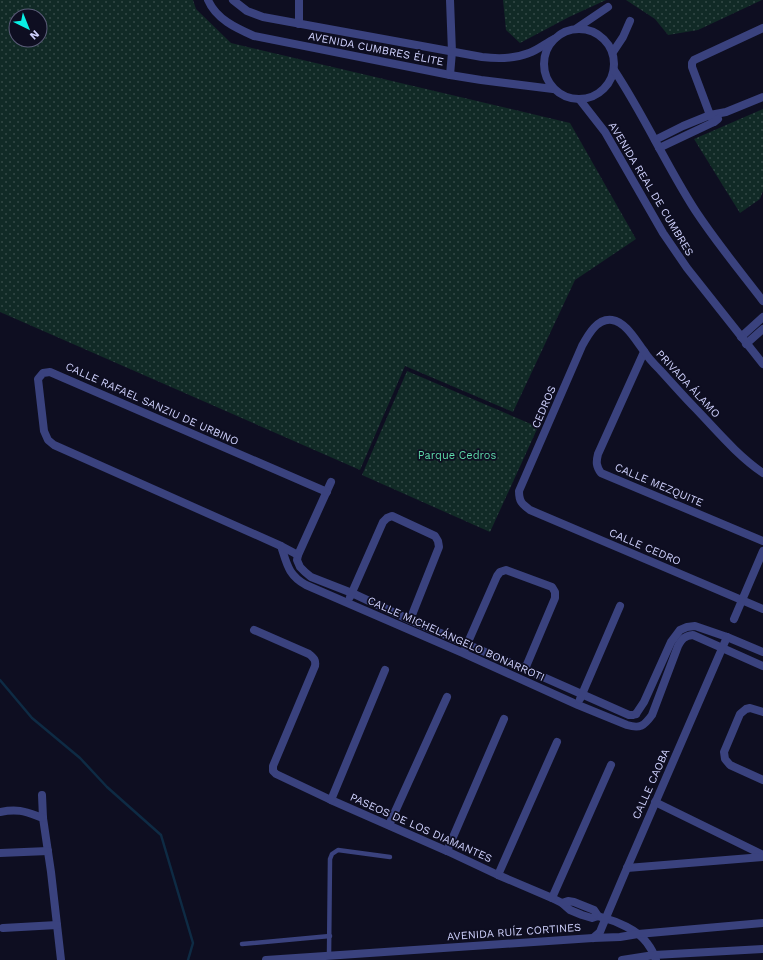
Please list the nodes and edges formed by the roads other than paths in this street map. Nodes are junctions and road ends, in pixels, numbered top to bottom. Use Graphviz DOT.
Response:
graph roads {
  1 [pos="233,0"];
  2 [pos="298,0"];
  3 [pos="450,0"];
  4 [pos="209,1"];
  5 [pos="608,7"];
  6 [pos="630,21"];
  7 [pos="299,24"];
  8 [pos="577,28"];
  9 [pos="763,28"];
  10 [pos="554,39"];
  11 [pos="452,52"];
  12 [pos="613,52"];
  13 [pos="614,70"];
  14 [pos="450,75"];
  15 [pos="553,89"];
  16 [pos="763,97"];
  17 [pos="580,100"];
  18 [pos="712,118"];
  19 [pos="657,144"];
  20 [pos="763,301"];
  21 [pos="763,316"];
  22 [pos="597,325"];
  23 [pos="763,329"];
  24 [pos="741,337"];
  25 [pos="746,344"];
  26 [pos="644,352"];
  27 [pos="763,364"];
  28 [pos="763,473"];
  29 [pos="331,482"];
  30 [pos="327,492"];
  31 [pos="520,502"];
  32 [pos="763,541"];
  33 [pos="281,546"];
  34 [pos="763,551"];
  35 [pos="298,555"];
  36 [pos="352,593"];
  37 [pos="742,600"];
  38 [pos="347,603"];
  39 [pos="620,606"];
  40 [pos="763,609"];
  41 [pos="734,619"];
  42 [pos="410,620"];
  43 [pos="687,627"];
  44 [pos="254,630"];
  45 [pos="687,636"];
  46 [pos="728,637"];
  47 [pos="467,644"];
  48 [pos="722,649"];
  49 [pos="763,652"];
  50 [pos="463,653"];
  51 [pos="763,666"];
  52 [pos="525,669"];
  53 [pos="385,670"];
  54 [pos="582,694"];
  55 [pos="447,697"];
  56 [pos="578,705"];
  57 [pos="763,712"];
  58 [pos="636,714"];
  59 [pos="504,719"];
  60 [pos="642,725"];
  61 [pos="557,742"];
  62 [pos="610,765"];
  63 [pos="763,780"];
  64 [pos="42,795"];
  65 [pos="331,800"];
  66 [pos="656,802"];
  67 [pos="0,812"];
  68 [pos="44,818"];
  69 [pos="389,826"];
  70 [pos="48,851"];
  71 [pos="447,851"];
  72 [pos="0,853"];
  73 [pos="763,856"];
  74 [pos="390,857"];
  75 [pos="627,868"];
  76 [pos="498,875"];
  77 [pos="552,898"];
  78 [pos="602,917"];
  79 [pos="763,923"];
  80 [pos="57,925"];
  81 [pos="3,928"];
  82 [pos="638,934"];
  83 [pos="330,936"];
  84 [pos="593,938"];
  85 [pos="242,944"];
  86 [pos="763,949"];
  87 [pos="330,956"];
  88 [pos="655,958"];
  89 [pos="61,960"];
  90 [pos="266,960"];
  91 [pos="622,960"];
  1 -- 7 [label="street, AVENIDA CUMBRES ÉLITE"];
  2 -- 7 [label="street"];
  3 -- 11 [label="street"];
  4 -- 14 [label="street, AVENIDA CUMBRES ÉLITE"];
  5 -- 8 [label="street"];
  6 -- 12 [label="street"];
  7 -- 11 [label="street, AVENIDA CUMBRES ÉLITE"];
  8 -- 10 [label="street"];
  8 -- 12 [label="street"];
  9 -- 18 [label="street"];
  10 -- 11 [label="street, AVENIDA CUMBRES ÉLITE"];
  10 -- 15 [label="street"];
  11 -- 14 [label="street"];
  12 -- 13 [label="street"];
  13 -- 17 [label="street"];
  13 -- 19 [label="street"];
  14 -- 15 [label="street, AVENIDA CUMBRES ÉLITE"];
  15 -- 17 [label="street"];
  16 -- 18 [label="street"];
  17 -- 24 [label="street, AVENIDA REAL DE CUMBRES"];
  18 -- 19 [label="street"];
  19 -- 20 [label="street"];
  21 -- 24 [label="street"];
  22 -- 26 [label="street, PRIVADA ÁLAMO"];
  22 -- 31 [label="street, CEDROS"];
  23 -- 25 [label="street"];
  24 -- 25 [label="street, AVENIDA REAL DE CUMBRES"];
  25 -- 27 [label="street, AVENIDA REAL DE CUMBRES"];
  26 -- 28 [label="street, PRIVADA ÁLAMO"];
  26 -- 32 [label="street, CALLE MEZQUITE"];
  29 -- 30 [label="street"];
  30 -- 33 [label="street, CALLE RAFAEL SANZIU DE URBINO"];
  30 -- 35 [label="street"];
  31 -- 37 [label="street, CALLE CEDRO"];
  33 -- 35 [label="street, CALLE RAFAEL SANZIU DE URBINO"];
  33 -- 38 [label="street, CALLE MICHELÁNGELO BONARROTI"];
  34 -- 37 [label="street"];
  35 -- 36 [label="street, CALLE MICHELÁNGELO BONARROTI"];
  36 -- 38 [label="street"];
  36 -- 42 [label="street, CALLE MICHELÁNGELO BONARROTI"];
  36 -- 42 [label="street"];
  37 -- 40 [label="street, CALLE CEDRO"];
  37 -- 41 [label="street"];
  38 -- 50 [label="street, CALLE MICHELÁNGELO BONARROTI"];
  39 -- 54 [label="street"];
  42 -- 47 [label="street, CALLE MICHELÁNGELO BONARROTI"];
  43 -- 45 [label="street"];
  43 -- 46 [label="street"];
  43 -- 58 [label="street"];
  44 -- 65 [label="street, PASEOS DE LOS DIAMANTES"];
  45 -- 48 [label="street"];
  45 -- 60 [label="street"];
  46 -- 48 [label="street, CALLE CAOBA"];
  46 -- 49 [label="street"];
  47 -- 50 [label="street"];
  47 -- 52 [label="street, CALLE MICHELÁNGELO BONARROTI"];
  47 -- 52 [label="street"];
  48 -- 51 [label="street"];
  48 -- 66 [label="street, CALLE CAOBA"];
  50 -- 56 [label="street, CALLE MICHELÁNGELO BONARROTI"];
  52 -- 54 [label="street, CALLE MICHELÁNGELO BONARROTI"];
  53 -- 65 [label="street"];
  54 -- 56 [label="street"];
  54 -- 58 [label="street, CALLE MICHELÁNGELO BONARROTI"];
  55 -- 69 [label="street"];
  56 -- 60 [label="street, CALLE MICHELÁNGELO BONARROTI"];
  57 -- 63 [label="street"];
  58 -- 60 [label="street"];
  59 -- 71 [label="street"];
  61 -- 76 [label="street"];
  62 -- 77 [label="street"];
  64 -- 68 [label="street"];
  65 -- 69 [label="street, PASEOS DE LOS DIAMANTES"];
  66 -- 73 [label="street"];
  66 -- 75 [label="street, CALLE CAOBA"];
  67 -- 68 [label="street"];
  68 -- 70 [label="street"];
  69 -- 71 [label="street, PASEOS DE LOS DIAMANTES"];
  70 -- 72 [label="street"];
  70 -- 80 [label="street"];
  71 -- 76 [label="street, PASEOS DE LOS DIAMANTES"];
  73 -- 75 [label="street"];
  74 -- 83 [label="lane"];
  75 -- 78 [label="street, CALLE CAOBA"];
  76 -- 77 [label="street, PASEOS DE LOS DIAMANTES"];
  77 -- 78 [label="street, PASEOS DE LOS DIAMANTES"];
  78 -- 82 [label="street, PASEOS DE LOS DIAMANTES"];
  78 -- 84 [label="street, CALLE CAOBA"];
  79 -- 82 [label="street, AVENIDA RUÍZ CORTINES"];
  80 -- 81 [label="street"];
  80 -- 89 [label="street"];
  82 -- 84 [label="street, AVENIDA RUÍZ CORTINES"];
  82 -- 88 [label="street, PASEOS DE LOS DIAMANTES"];
  83 -- 85 [label="lane"];
  83 -- 87 [label="lane"];
  84 -- 87 [label="street, AVENIDA RUÍZ CORTINES"];
  86 -- 88 [label="street"];
  87 -- 90 [label="street, AVENIDA RUÍZ CORTINES"];
  88 -- 91 [label="street"];
}
